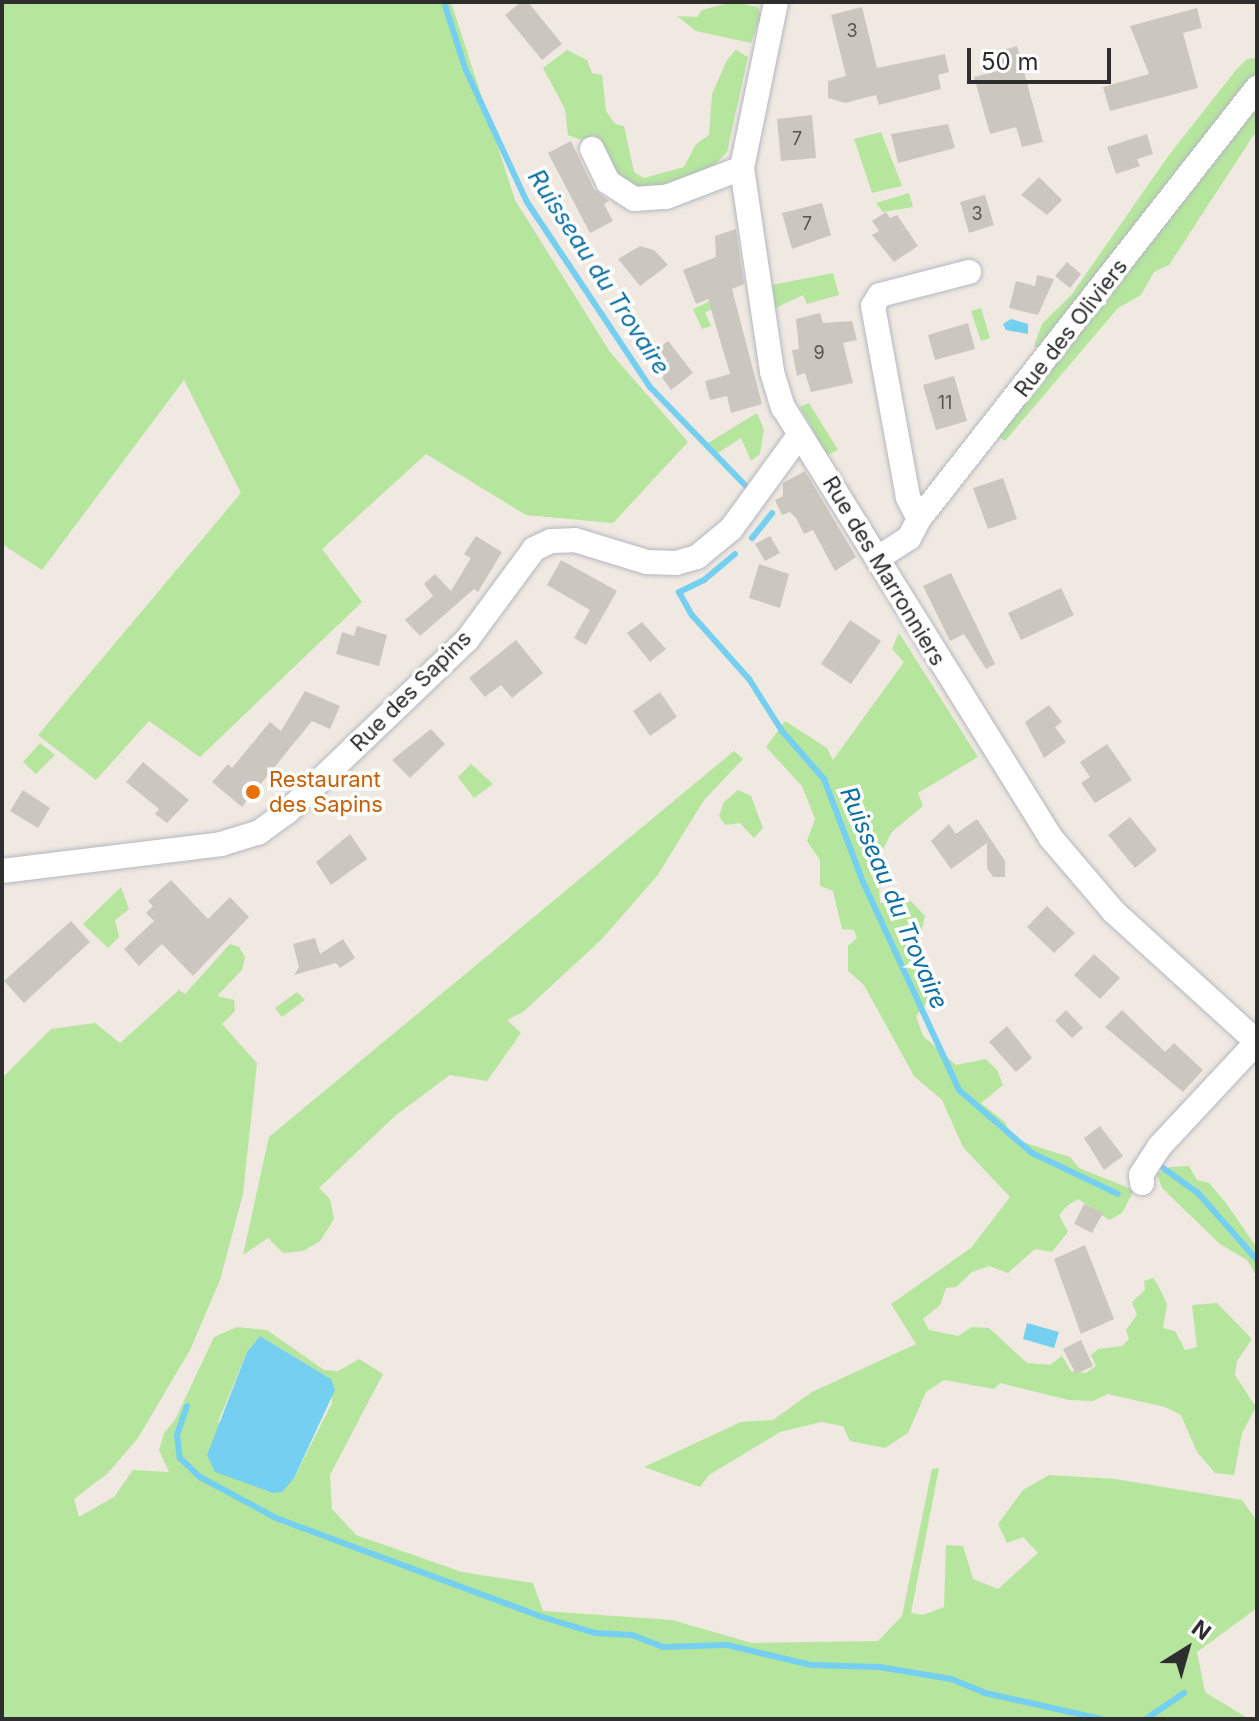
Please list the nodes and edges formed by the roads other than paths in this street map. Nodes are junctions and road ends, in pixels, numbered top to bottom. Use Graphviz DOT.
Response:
graph roads {
  1 [pos="776,2"];
  2 [pos="1257,88"];
  3 [pos="592,149"];
  4 [pos="742,168"];
  5 [pos="969,272"];
  6 [pos="798,437"];
  7 [pos="916,534"];
  8 [pos="878,558"];
  9 [pos="2,871"];
  10 [pos="1253,1032"];
  11 [pos="1142,1183"];
  1 -- 4 [label="street, Rue des Marronniers"];
  2 -- 7 [label="street, Rue des Oliviers"];
  3 -- 4 [label="street"];
  4 -- 6 [label="street, Rue des Marronniers"];
  5 -- 7 [label="street"];
  6 -- 8 [label="street, Rue des Marronniers"];
  6 -- 9 [label="street, Rue des Sapins"];
  7 -- 8 [label="street, Rue des Oliviers"];
  8 -- 10 [label="street, Rue des Marronniers"];
  10 -- 11 [label="street"];
}
